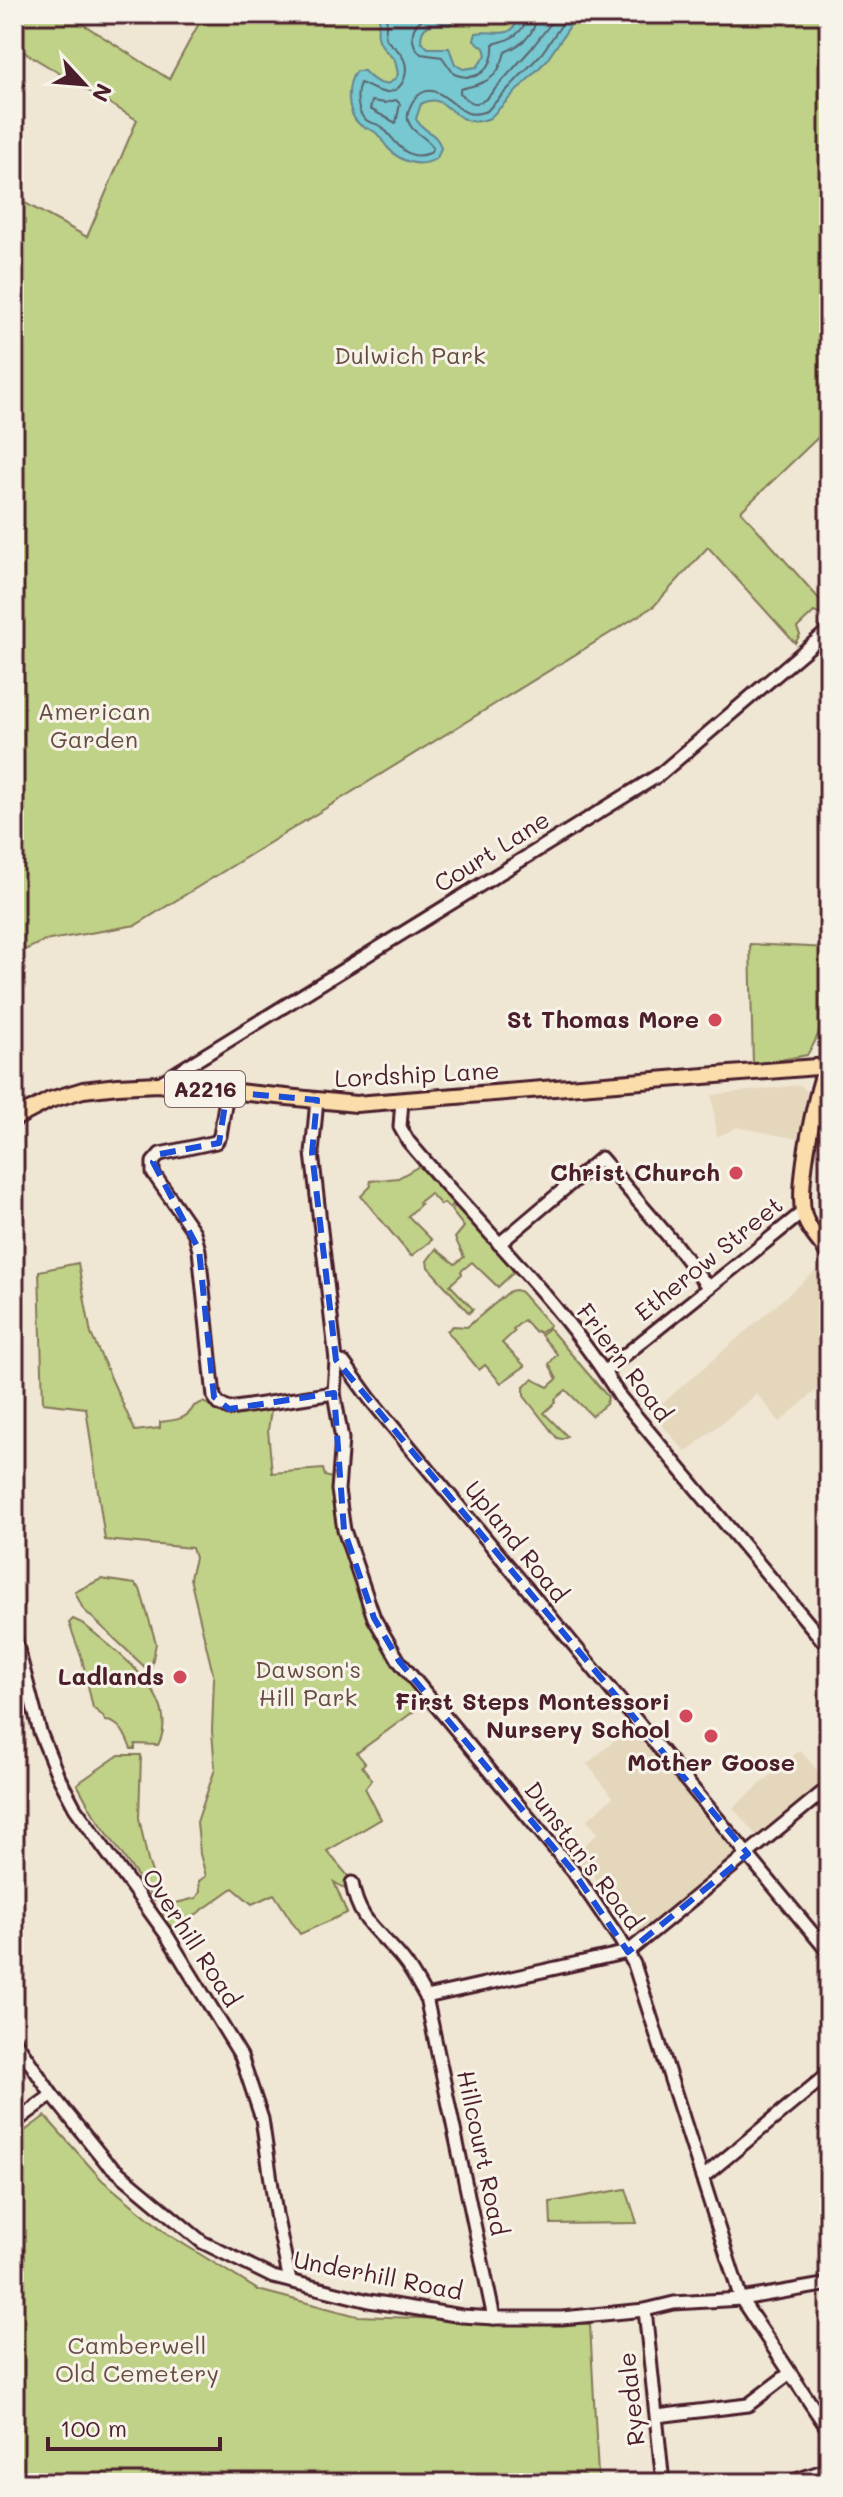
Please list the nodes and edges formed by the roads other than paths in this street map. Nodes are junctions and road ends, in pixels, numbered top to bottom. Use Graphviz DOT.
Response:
graph roads {
  1 [pos="827,636"];
  2 [pos="829,1049"];
  3 [pos="827,1067"];
  4 [pos="158,1084"];
  5 [pos="227,1092"];
  6 [pos="317,1100"];
  7 [pos="402,1100"];
  8 [pos="14,1119"];
  9 [pos="803,1212"];
  10 [pos="499,1244"];
  11 [pos="829,1254"];
  12 [pos="708,1287"];
  13 [pos="336,1360"];
  14 [pos="605,1371"];
  15 [pos="334,1393"];
  16 [pos="14,1634"];
  17 [pos="829,1648"];
  18 [pos="829,1787"];
  19 [pos="748,1854"];
  20 [pos="352,1883"];
  21 [pos="628,1952"];
  22 [pos="829,1953"];
  23 [pos="426,1997"];
  24 [pos="14,2039"];
  25 [pos="829,2073"];
  26 [pos="52,2095"];
  27 [pos="14,2123"];
  28 [pos="702,2178"];
  29 [pos="290,2281"];
  30 [pos="829,2284"];
  31 [pos="741,2299"];
  32 [pos="645,2310"];
  33 [pos="494,2318"];
  34 [pos="790,2373"];
  35 [pos="657,2416"];
  36 [pos="829,2431"];
  37 [pos="829,2469"];
  38 [pos="663,2483"];
  39 [pos="787,2483"];
  1 -- 4 [label="street, Court Lane"];
  2 -- 3 [label="street"];
  3 -- 7 [label="main road, Lordship Lane / A2216"];
  3 -- 9 [label="main road"];
  4 -- 5 [label="main road, Lordship Lane / A2216"];
  4 -- 8 [label="main road, Lordship Lane / A2216"];
  5 -- 6 [label="main road, Lordship Lane / A2216"];
  5 -- 15 [label="street"];
  6 -- 7 [label="main road, Lordship Lane / A2216"];
  6 -- 13 [label="street"];
  7 -- 10 [label="street, Friern Road"];
  9 -- 11 [label="main road"];
  9 -- 12 [label="street, Etherow Street"];
  10 -- 12 [label="street"];
  10 -- 14 [label="street, Friern Road"];
  12 -- 14 [label="street, Etherow Street"];
  13 -- 15 [label="street, Dunstan's Road"];
  13 -- 19 [label="street, Upland Road"];
  14 -- 17 [label="street, Friern Road"];
  15 -- 21 [label="street, Dunstan's Road"];
  16 -- 29 [label="street, Overhill Road"];
  18 -- 19 [label="street"];
  19 -- 21 [label="street"];
  19 -- 22 [label="street, Upland Road"];
  20 -- 23 [label="street, Hillcourt Road"];
  21 -- 23 [label="street"];
  21 -- 28 [label="street, Dunstan's Road"];
  23 -- 33 [label="street, Hillcourt Road"];
  24 -- 26 [label="street, Underhill Road"];
  25 -- 28 [label="street"];
  26 -- 27 [label="street"];
  26 -- 29 [label="street, Underhill Road"];
  28 -- 31 [label="street, Dunstan's Road"];
  29 -- 33 [label="street, Underhill Road"];
  30 -- 31 [label="street, Underhill Road"];
  31 -- 32 [label="street, Underhill Road"];
  31 -- 34 [label="street, Dunstan's Road"];
  32 -- 33 [label="street, Underhill Road"];
  32 -- 35 [label="street, Ryedale"];
  34 -- 35 [label="street"];
  34 -- 36 [label="street, Dunstan's Road"];
  35 -- 38 [label="street, Ryedale"];
  37 -- 39 [label="street"];
}
